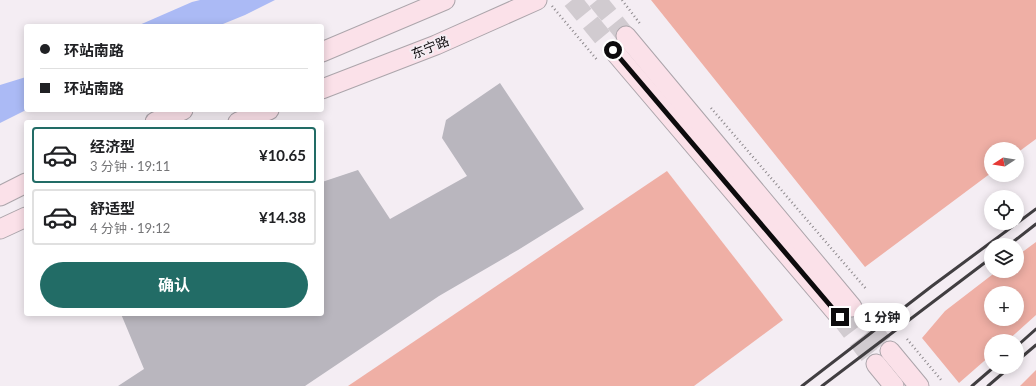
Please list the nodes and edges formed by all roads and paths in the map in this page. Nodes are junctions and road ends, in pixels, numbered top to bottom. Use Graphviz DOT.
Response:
graph roads {
  1 [pos="445,0"];
  2 [pos="537,0"];
  3 [pos="622,0"];
  4 [pos="645,29"];
  5 [pos="626,36"];
  6 [pos="613,50"];
  7 [pos="324,51"];
  8 [pos="324,88"];
  9 [pos="709,106"];
  10 [pos="179,112"];
  11 [pos="264,112"];
  12 [pos="160,120"];
  13 [pos="243,120"];
  14 [pos="24,184"];
  15 [pos="0,196"];
  16 [pos="24,218"];
  17 [pos="0,230"];
  18 [pos="867,290"];
  19 [pos="907,339"];
  20 [pos="890,351"];
  21 [pos="876,364"];
  22 [pos="942,381"];
  23 [pos="894,386"];
  24 [pos="919,386"];
  1 -- 7 [label="main road"];
  2 -- 8 [label="main road, 东宁路"];
  3 -- 4 [label="path"];
  5 -- 6 [label="main road"];
  9 -- 18 [label="path"];
  10 -- 12 [label="main road"];
  11 -- 13 [label="main road"];
  14 -- 15 [label="main road"];
  16 -- 17 [label="main road"];
  19 -- 22 [label="path"];
  20 -- 24 [label="main road"];
  21 -- 23 [label="main road"];
}
